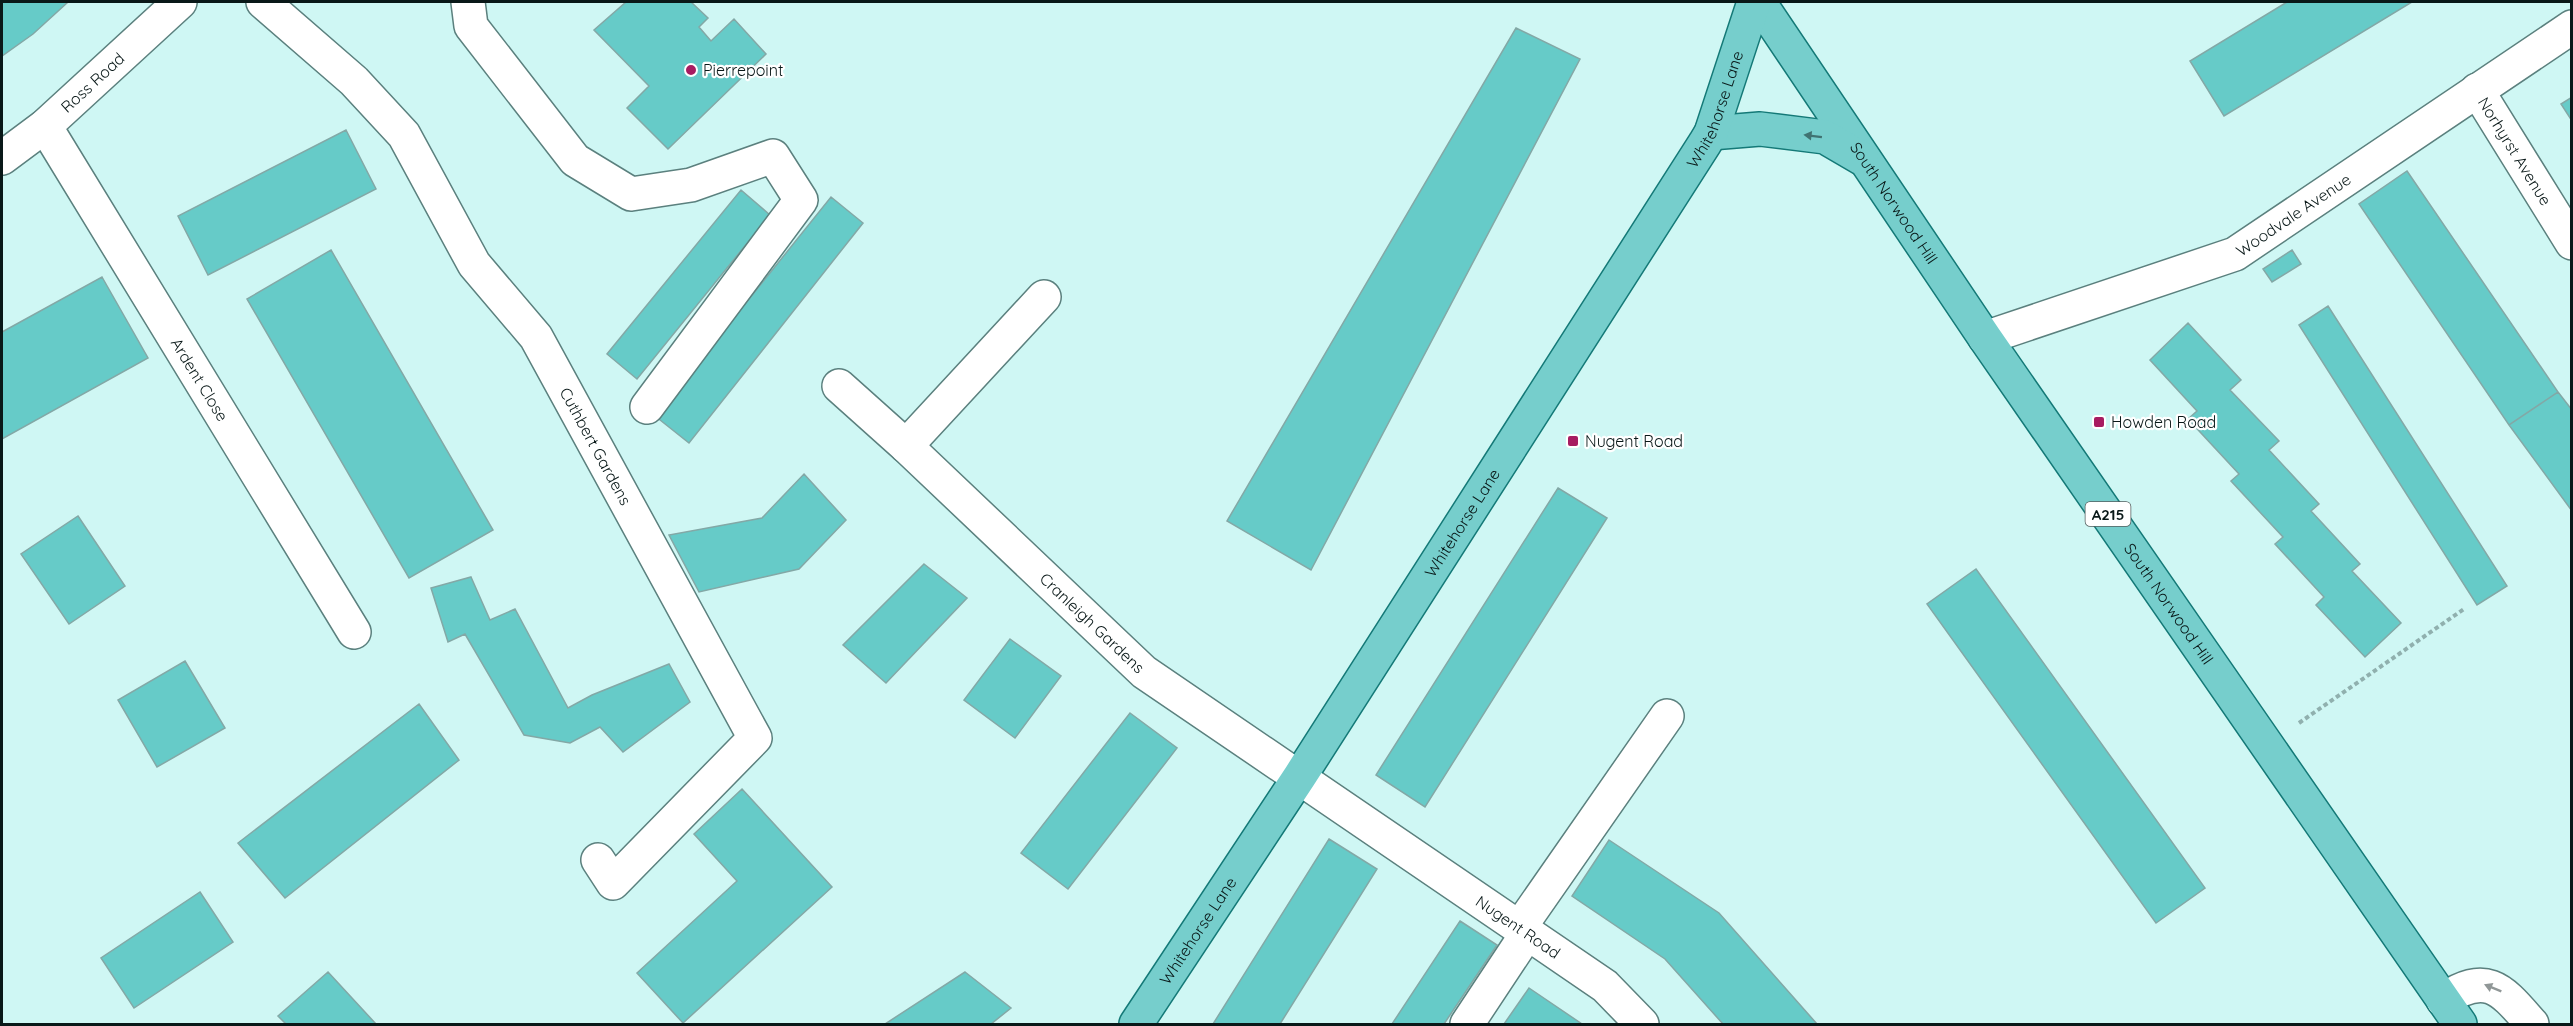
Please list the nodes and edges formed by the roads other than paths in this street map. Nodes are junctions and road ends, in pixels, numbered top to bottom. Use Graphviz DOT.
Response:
graph roads {
  1 [pos="180,2"];
  2 [pos="264,2"];
  3 [pos="468,2"];
  4 [pos="1754,2"];
  5 [pos="1759,2"];
  6 [pos="2571,27"];
  7 [pos="2477,90"];
  8 [pos="45,126"];
  9 [pos="1711,133"];
  10 [pos="2,158"];
  11 [pos="1865,161"];
  12 [pos="2571,243"];
  13 [pos="1044,297"];
  14 [pos="1985,338"];
  15 [pos="839,386"];
  16 [pos="647,407"];
  17 [pos="906,446"];
  18 [pos="354,632"];
  19 [pos="1667,716"];
  20 [pos="1300,776"];
  21 [pos="598,860"];
  22 [pos="1524,929"];
  23 [pos="2452,1012"];
  24 [pos="1136,1024"];
  25 [pos="1467,1024"];
  26 [pos="1641,1024"];
  27 [pos="2532,1024"];
  1 -- 8 [label="street, Ross Road"];
  2 -- 21 [label="street, Cuthbert Gardens"];
  3 -- 16 [label="street"];
  4 -- 9 [label="main road, Whitehorse Lane"];
  5 -- 11 [label="main road, South Norwood Hill / A215"];
  6 -- 7 [label="street, Woodvale Avenue"];
  7 -- 12 [label="street, Norhyrst Avenue"];
  7 -- 14 [label="street, Woodvale Avenue"];
  8 -- 10 [label="street, Ross Road"];
  8 -- 18 [label="street, Ardent Close"];
  11 -- 9 [label="main road, one-way"];
  9 -- 20 [label="main road, Whitehorse Lane"];
  11 -- 14 [label="main road, South Norwood Hill / A215"];
  13 -- 17 [label="street"];
  14 -- 23 [label="main road, South Norwood Hill / A215"];
  15 -- 17 [label="street, Cranleigh Gardens"];
  17 -- 20 [label="street, Cranleigh Gardens"];
  19 -- 22 [label="street"];
  20 -- 22 [label="street, Nugent Road"];
  20 -- 24 [label="main road, Whitehorse Lane"];
  22 -- 25 [label="street"];
  22 -- 26 [label="street, Nugent Road"];
  27 -- 23 [label="street, one-way"];
}
